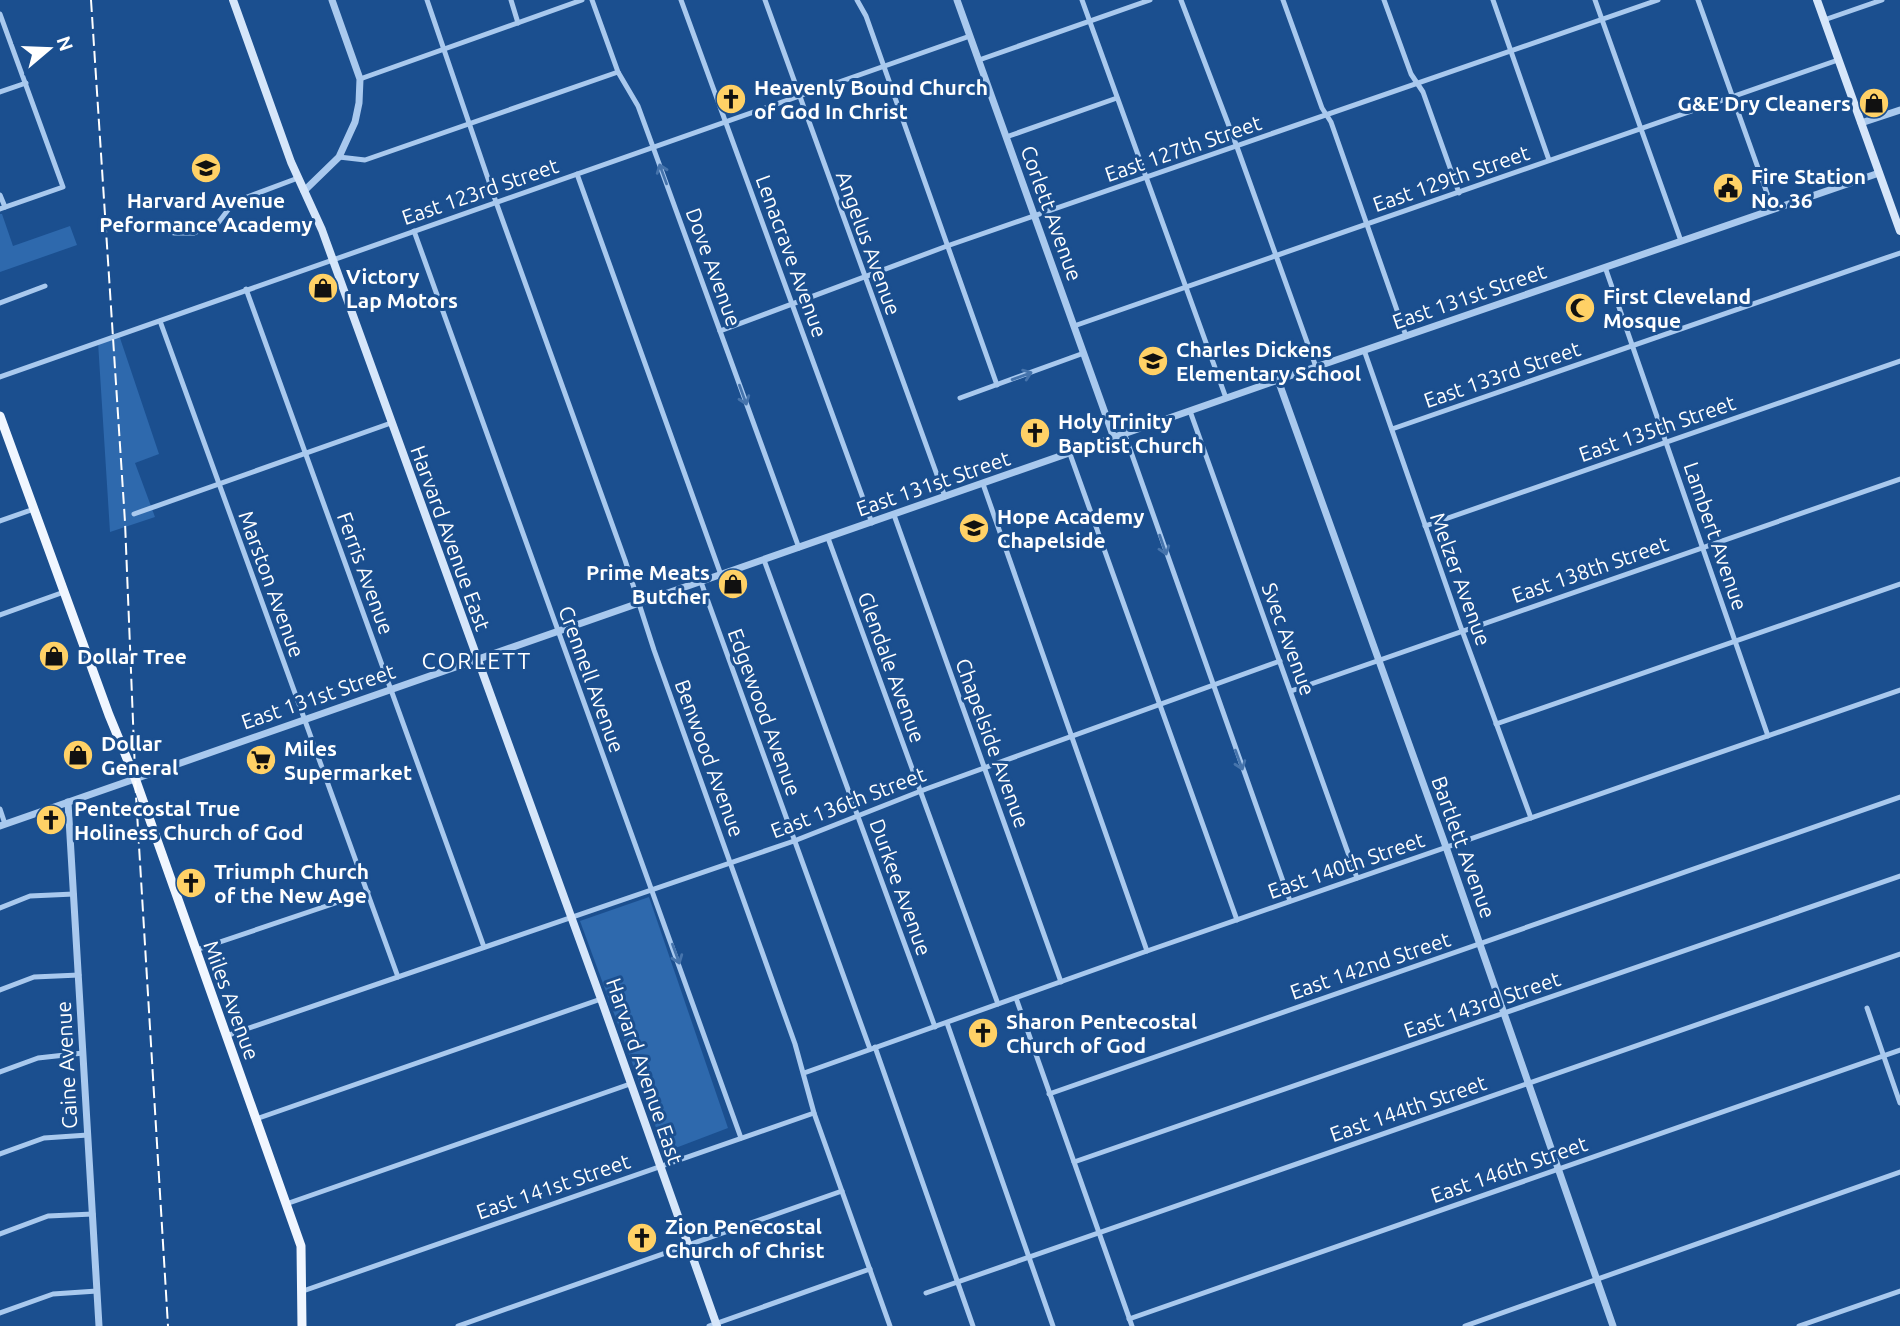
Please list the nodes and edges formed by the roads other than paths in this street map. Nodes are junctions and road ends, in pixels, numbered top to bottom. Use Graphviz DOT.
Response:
graph roads {
  1 [pos="233,0"];
  2 [pos="332,0"];
  3 [pos="427,0"];
  4 [pos="511,0"];
  5 [pos="582,0"];
  6 [pos="592,0"];
  7 [pos="681,0"];
  8 [pos="765,0"];
  9 [pos="857,0"];
  10 [pos="957,0"];
  11 [pos="1082,0"];
  12 [pos="1150,0"];
  13 [pos="1181,0"];
  14 [pos="1283,0"];
  15 [pos="1384,0"];
  16 [pos="1493,0"];
  17 [pos="1595,0"];
  18 [pos="1657,0"];
  19 [pos="1698,0"];
  20 [pos="1817,0"];
  21 [pos="1882,0"];
  22 [pos="0,14"];
  23 [pos="1602,19"];
  24 [pos="1824,20"];
  25 [pos="1089,22"];
  26 [pos="519,23"];
  27 [pos="970,36"];
  28 [pos="444,48"];
  29 [pos="1510,51"];
  30 [pos="979,60"];
  31 [pos="1839,60"];
  32 [pos="884,66"];
  33 [pos="618,72"];
  34 [pos="360,79"];
  35 [pos="26,83"];
  36 [pos="1416,83"];
  37 [pos="0,92"];
  38 [pos="799,96"];
  39 [pos="1732,97"];
  40 [pos="1117,98"];
  41 [pos="1900,110"];
  42 [pos="1326,115"];
  43 [pos="726,122"];
  44 [pos="470,123"];
  45 [pos="1861,123"];
  46 [pos="1641,128"];
  47 [pos="1006,137"];
  48 [pos="653,147"];
  49 [pos="1237,147"];
  50 [pos="339,157"];
  51 [pos="1549,160"];
  52 [pos="1879,173"];
  53 [pos="577,174"];
  54 [pos="298,178"];
  55 [pos="1147,178"];
  56 [pos="304,191"];
  57 [pos="1459,193"];
  58 [pos="0,195"];
  59 [pos="496,202"];
  60 [pos="2,208"];
  61 [pos="1773,210"];
  62 [pos="1035,216"];
  63 [pos="1367,225"];
  64 [pos="414,230"];
  65 [pos="1900,231"];
  66 [pos="174,233"];
  67 [pos="1681,241"];
  68 [pos="947,247"];
  69 [pos="1900,253"];
  70 [pos="1276,256"];
  71 [pos="331,260"];
  72 [pos="1605,267"];
  73 [pos="864,277"];
  74 [pos="45,286"];
  75 [pos="1186,287"];
  76 [pos="246,289"];
  77 [pos="0,303"];
  78 [pos="792,304"];
  79 [pos="160,321"];
  80 [pos="1074,326"];
  81 [pos="720,331"];
  82 [pos="1406,336"];
  83 [pos="1634,345"];
  84 [pos="1364,350"];
  85 [pos="1084,353"];
  86 [pos="1900,361"];
  87 [pos="1316,367"];
  88 [pos="0,377"];
  89 [pos="1278,380"];
  90 [pos="996,385"];
  91 [pos="960,398"];
  92 [pos="1226,398"];
  93 [pos="1190,411"];
  94 [pos="391,422"];
  95 [pos="1,423"];
  96 [pos="1392,429"];
  97 [pos="1125,435"];
  98 [pos="1114,438"];
  99 [pos="1667,440"];
  100 [pos="307,454"];
  101 [pos="1070,454"];
  102 [pos="1900,479"];
  103 [pos="218,484"];
  104 [pos="983,484"];
  105 [pos="945,497"];
  106 [pos="34,509"];
  107 [pos="134,514"];
  108 [pos="894,515"];
  109 [pos="0,521"];
  110 [pos="872,523"];
  111 [pos="1425,526"];
  112 [pos="828,538"];
  113 [pos="1703,546"];
  114 [pos="799,548"];
  115 [pos="764,560"];
  116 [pos="721,575"];
  117 [pos="701,582"];
  118 [pos="1900,584"];
  119 [pos="64,592"];
  120 [pos="639,603"];
  121 [pos="0,615"];
  122 [pos="558,631"];
  123 [pos="1462,631"];
  124 [pos="1735,639"];
  125 [pos="477,660"];
  126 [pos="1379,661"];
  127 [pos="1280,662"];
  128 [pos="1213,686"];
  129 [pos="392,689"];
  130 [pos="1900,690"];
  131 [pos="1291,691"];
  132 [pos="1159,705"];
  133 [pos="305,719"];
  134 [pos="1496,724"];
  135 [pos="1768,736"];
  136 [pos="1072,737"];
  137 [pos="985,768"];
  138 [pos="135,778"];
  139 [pos="921,791"];
  140 [pos="1900,797"];
  141 [pos="68,802"];
  142 [pos="0,809"];
  143 [pos="858,815"];
  144 [pos="1531,818"];
  145 [pos="3,825"];
  146 [pos="794,841"];
  147 [pos="1446,847"];
  148 [pos="731,862"];
  149 [pos="1900,876"];
  150 [pos="1357,878"];
  151 [pos="653,889"];
  152 [pos="368,892"];
  153 [pos="74,894"];
  154 [pos="1290,901"];
  155 [pos="0,908"];
  156 [pos="571,917"];
  157 [pos="1237,920"];
  158 [pos="1480,944"];
  159 [pos="484,947"];
  160 [pos="195,951"];
  161 [pos="1147,951"];
  162 [pos="1900,954"];
  163 [pos="79,975"];
  164 [pos="398,977"];
  165 [pos="1061,982"];
  166 [pos="0,990"];
  167 [pos="1016,998"];
  168 [pos="601,999"];
  169 [pos="998,1004"];
  170 [pos="1867,1008"];
  171 [pos="1503,1013"];
  172 [pos="947,1023"];
  173 [pos="935,1027"];
  174 [pos="226,1036"];
  175 [pos="873,1048"];
  176 [pos="1900,1050"];
  177 [pos="83,1053"];
  178 [pos="1883,1056"];
  179 [pos="0,1072"];
  180 [pos="804,1073"];
  181 [pos="1528,1083"];
  182 [pos="630,1084"];
  183 [pos="1049,1094"];
  184 [pos="1900,1103"];
  185 [pos="814,1113"];
  186 [pos="256,1119"];
  187 [pos="88,1135"];
  188 [pos="741,1138"];
  189 [pos="0,1154"];
  190 [pos="1074,1162"];
  191 [pos="660,1166"];
  192 [pos="1558,1168"];
  193 [pos="1900,1172"];
  194 [pos="842,1191"];
  195 [pos="286,1205"];
  196 [pos="93,1213"];
  197 [pos="1099,1232"];
  198 [pos="0,1234"];
  199 [pos="687,1246"];
  200 [pos="1029,1257"];
  201 [pos="870,1269"];
  202 [pos="1597,1279"];
  203 [pos="957,1282"];
  204 [pos="97,1291"];
  205 [pos="303,1291"];
  206 [pos="1900,1291"];
  207 [pos="926,1293"];
  208 [pos="0,1314"];
  209 [pos="1129,1319"];
  210 [pos="714,1325"];
  211 [pos="100,1326"];
  212 [pos="302,1326"];
  213 [pos="458,1326"];
  214 [pos="890,1326"];
  215 [pos="973,1326"];
  216 [pos="1053,1326"];
  217 [pos="1132,1326"];
  218 [pos="1465,1326"];
  219 [pos="1614,1326"];
  220 [pos="1799,1326"];
  1 -- 54 [label="main road, Harvard Avenue East"];
  2 -- 34 [label="street"];
  3 -- 28 [label="street, Benwood Avenue"];
  4 -- 26 [label="street"];
  5 -- 26 [label="street"];
  6 -- 33 [label="street, Dove Avenue"];
  7 -- 43 [label="street, Lenacrave Avenue"];
  8 -- 38 [label="street, Angelus Avenue"];
  9 -- 32 [label="street"];
  10 -- 27 [label="street, Corlett Avenue"];
  11 -- 25 [label="street"];
  12 -- 25 [label="street"];
  13 -- 49 [label="street"];
  14 -- 42 [label="street"];
  15 -- 36 [label="street"];
  16 -- 29 [label="street"];
  17 -- 23 [label="street"];
  18 -- 23 [label="street, East 127th Street"];
  19 -- 39 [label="street"];
  20 -- 24 [label="main road"];
  21 -- 24 [label="street"];
  22 -- 35 [label="street"];
  23 -- 29 [label="street, East 127th Street"];
  23 -- 46 [label="street"];
  24 -- 31 [label="main road"];
  25 -- 30 [label="street"];
  25 -- 40 [label="street"];
  26 -- 28 [label="street"];
  27 -- 30 [label="street, Corlett Avenue"];
  27 -- 32 [label="street, East 123rd Street"];
  28 -- 34 [label="street"];
  28 -- 44 [label="street, Benwood Avenue"];
  29 -- 36 [label="street, East 127th Street"];
  29 -- 51 [label="street"];
  30 -- 47 [label="street, Corlett Avenue"];
  31 -- 39 [label="street, East 129th Street"];
  31 -- 45 [label="main road"];
  32 -- 38 [label="street, East 123rd Street"];
  32 -- 68 [label="street"];
  33 -- 44 [label="street"];
  33 -- 48 [label="street, Dove Avenue"];
  34 -- 50 [label="street"];
  35 -- 37 [label="street"];
  35 -- 60 [label="street"];
  36 -- 42 [label="street, East 127th Street"];
  36 -- 57 [label="street"];
  38 -- 43 [label="street, East 123rd Street"];
  38 -- 73 [label="street, Angelus Avenue"];
  39 -- 46 [label="street, East 129th Street"];
  39 -- 61 [label="street"];
  40 -- 47 [label="street"];
  40 -- 55 [label="street"];
  41 -- 45 [label="street"];
  42 -- 49 [label="street, East 127th Street"];
  42 -- 63 [label="street"];
  43 -- 48 [label="street, East 123rd Street"];
  43 -- 78 [label="street, Lenacrave Avenue"];
  44 -- 50 [label="street"];
  44 -- 59 [label="street, Benwood Avenue"];
  45 -- 52 [label="main road"];
  46 -- 51 [label="street, East 129th Street"];
  46 -- 67 [label="street"];
  47 -- 62 [label="street, Corlett Avenue"];
  48 -- 53 [label="street, East 123rd Street"];
  81 -- 48 [label="street, Dove Avenue, one-way"];
  49 -- 55 [label="street, East 127th Street"];
  49 -- 70 [label="street"];
  50 -- 56 [label="street"];
  51 -- 57 [label="street, East 129th Street"];
  52 -- 61 [label="street, East 131st Street"];
  52 -- 65 [label="main road"];
  53 -- 59 [label="street, East 123rd Street"];
  53 -- 116 [label="street"];
  54 -- 56 [label="main road, Harvard Avenue East"];
  54 -- 66 [label="street"];
  55 -- 62 [label="street, East 127th Street"];
  55 -- 75 [label="street"];
  56 -- 71 [label="main road, Harvard Avenue East"];
  57 -- 63 [label="street, East 129th Street"];
  58 -- 60 [label="street"];
  59 -- 64 [label="street, East 123rd Street"];
  59 -- 120 [label="street, Benwood Avenue"];
  61 -- 67 [label="street, East 131st Street"];
  62 -- 68 [label="street, East 127th Street"];
  62 -- 80 [label="street, Corlett Avenue"];
  63 -- 70 [label="street, East 129th Street"];
  63 -- 82 [label="street"];
  64 -- 71 [label="street, East 123rd Street"];
  64 -- 122 [label="street, Crennell Avenue"];
  67 -- 72 [label="street, East 131st Street"];
  68 -- 73 [label="street, East 127th Street"];
  68 -- 90 [label="street"];
  69 -- 83 [label="street, East 133rd Street"];
  70 -- 75 [label="street, East 129th Street"];
  70 -- 87 [label="street"];
  71 -- 76 [label="street, East 123rd Street"];
  71 -- 94 [label="main road, Harvard Avenue East"];
  72 -- 82 [label="street, East 131st Street"];
  72 -- 83 [label="street, Lambert Avenue"];
  73 -- 78 [label="street, East 127th Street"];
  73 -- 105 [label="street, Angelus Avenue"];
  74 -- 77 [label="street"];
  75 -- 80 [label="street, East 129th Street"];
  75 -- 92 [label="street"];
  76 -- 79 [label="street, East 123rd Street"];
  76 -- 100 [label="street, Ferris Avenue"];
  78 -- 81 [label="street, East 127th Street"];
  78 -- 110 [label="street, Lenacrave Avenue"];
  79 -- 88 [label="street, East 123rd Street"];
  79 -- 103 [label="street, Marston Avenue"];
  80 -- 85 [label="street, Corlett Avenue"];
  81 -- 114 [label="street, Dove Avenue, one-way"];
  82 -- 84 [label="street, East 131st Street"];
  83 -- 96 [label="street, East 133rd Street"];
  83 -- 99 [label="street, Lambert Avenue"];
  84 -- 87 [label="street, East 131st Street"];
  84 -- 96 [label="street, Melzer Avenue"];
  90 -- 85 [label="street, one-way"];
  85 -- 98 [label="street, Corlett Avenue"];
  86 -- 99 [label="street, East 135th Street"];
  87 -- 89 [label="street, East 131st Street"];
  89 -- 92 [label="street, East 131st Street"];
  89 -- 126 [label="street, Bartlett Avenue"];
  90 -- 91 [label="street"];
  92 -- 93 [label="street, East 131st Street"];
  93 -- 97 [label="street, East 131st Street"];
  93 -- 127 [label="street, Svec Avenue"];
  94 -- 100 [label="street"];
  94 -- 125 [label="main road, Harvard Avenue East"];
  95 -- 106 [label="main road, Miles Avenue"];
  96 -- 111 [label="street, Melzer Avenue"];
  97 -- 98 [label="street, East 131st Street"];
  97 -- 128 [label="street, one-way"];
  98 -- 101 [label="street, East 131st Street"];
  99 -- 111 [label="street, East 135th Street"];
  99 -- 113 [label="street, Lambert Avenue"];
  100 -- 103 [label="street"];
  100 -- 129 [label="street, Ferris Avenue"];
  101 -- 104 [label="street, East 131st Street"];
  101 -- 132 [label="street"];
  102 -- 113 [label="street, East 138th Street"];
  103 -- 107 [label="street"];
  103 -- 133 [label="street, Marston Avenue"];
  104 -- 105 [label="street, East 131st Street"];
  104 -- 136 [label="street"];
  105 -- 108 [label="street, East 131st Street"];
  106 -- 109 [label="street"];
  106 -- 119 [label="main road, Miles Avenue"];
  108 -- 110 [label="street, East 131st Street"];
  108 -- 137 [label="street, Chapelside Avenue"];
  110 -- 112 [label="street, East 131st Street"];
  111 -- 123 [label="street, Melzer Avenue"];
  112 -- 114 [label="street, East 131st Street"];
  112 -- 139 [label="street, Glendale Avenue"];
  113 -- 123 [label="street, East 138th Street"];
  113 -- 124 [label="street, Lambert Avenue"];
  114 -- 115 [label="street, East 131st Street"];
  115 -- 116 [label="street, East 131st Street"];
  115 -- 143 [label="street, Durkee Avenue"];
  116 -- 117 [label="street, East 131st Street"];
  117 -- 120 [label="street, East 131st Street"];
  117 -- 146 [label="street, Edgewood Avenue"];
  118 -- 124 [label="street"];
  119 -- 121 [label="street"];
  119 -- 138 [label="main road, Miles Avenue"];
  120 -- 122 [label="street, East 131st Street"];
  120 -- 148 [label="street, Benwood Avenue"];
  122 -- 125 [label="street, East 131st Street"];
  122 -- 151 [label="street, Crennell Avenue"];
  123 -- 126 [label="street, East 138th Street"];
  123 -- 134 [label="street, Melzer Avenue"];
  124 -- 134 [label="street"];
  124 -- 135 [label="street, Lambert Avenue"];
  125 -- 129 [label="street, East 131st Street"];
  125 -- 156 [label="main road, Harvard Avenue East"];
  126 -- 131 [label="street, East 138th Street"];
  126 -- 147 [label="street, Bartlett Avenue"];
  127 -- 128 [label="street, East 136th Street"];
  127 -- 131 [label="street, Svec Avenue"];
  128 -- 132 [label="street, East 136th Street"];
  128 -- 154 [label="street, one-way"];
  129 -- 133 [label="street, East 131st Street"];
  129 -- 159 [label="street, Ferris Avenue"];
  130 -- 135 [label="street, East 140th Street"];
  131 -- 150 [label="street, Svec Avenue"];
  132 -- 136 [label="street, East 136th Street"];
  132 -- 157 [label="street"];
  133 -- 138 [label="street, East 131st Street"];
  133 -- 152 [label="street, Marston Avenue"];
  134 -- 144 [label="street, Melzer Avenue"];
  135 -- 144 [label="street, East 140th Street"];
  136 -- 137 [label="street, East 136th Street"];
  136 -- 161 [label="street"];
  137 -- 139 [label="street, East 136th Street"];
  137 -- 165 [label="street, Chapelside Avenue"];
  138 -- 141 [label="street, East 131st Street"];
  138 -- 160 [label="main road, Miles Avenue"];
  139 -- 143 [label="street, East 136th Street"];
  139 -- 169 [label="street, Glendale Avenue"];
  140 -- 158 [label="street, East 142nd Street"];
  141 -- 145 [label="street, East 131st Street"];
  141 -- 153 [label="street, Caine Avenue"];
  142 -- 145 [label="street"];
  143 -- 146 [label="street, East 136th Street"];
  143 -- 173 [label="street, Durkee Avenue"];
  144 -- 147 [label="street, East 140th Street"];
  146 -- 148 [label="street, East 136th Street"];
  146 -- 175 [label="street, Edgewood Avenue"];
  147 -- 150 [label="street, East 140th Street"];
  147 -- 158 [label="street, Bartlett Avenue"];
  148 -- 151 [label="street, East 136th Street"];
  148 -- 180 [label="street, Benwood Avenue"];
  149 -- 171 [label="street, East 143rd Street"];
  150 -- 154 [label="street, East 140th Street"];
  151 -- 156 [label="street, East 136th Street"];
  151 -- 188 [label="street, Crennell Avenue, one-way"];
  152 -- 160 [label="street"];
  152 -- 164 [label="street, Marston Avenue"];
  153 -- 155 [label="street"];
  153 -- 163 [label="street, Caine Avenue"];
  154 -- 157 [label="street, East 140th Street"];
  156 -- 159 [label="street, East 136th Street"];
  156 -- 168 [label="main road, Harvard Avenue East"];
  157 -- 161 [label="street, East 140th Street"];
  158 -- 171 [label="street, Bartlett Avenue"];
  158 -- 183 [label="street, East 142nd Street"];
  159 -- 164 [label="street, East 136th Street"];
  160 -- 174 [label="main road, Miles Avenue"];
  161 -- 165 [label="street, East 140th Street"];
  162 -- 181 [label="street, East 144th Street"];
  163 -- 166 [label="street"];
  163 -- 177 [label="street, Caine Avenue"];
  164 -- 174 [label="street, East 136th Street"];
  165 -- 167 [label="street, East 140th Street"];
  167 -- 169 [label="street, East 140th Street"];
  167 -- 183 [label="street"];
  168 -- 182 [label="main road, Harvard Avenue East"];
  168 -- 186 [label="street"];
  169 -- 172 [label="street, East 140th Street"];
  170 -- 178 [label="street"];
  171 -- 181 [label="street, Bartlett Avenue"];
  171 -- 190 [label="street, East 143rd Street"];
  172 -- 173 [label="street, East 140th Street"];
  172 -- 200 [label="street"];
  173 -- 175 [label="street, East 140th Street"];
  174 -- 186 [label="main road, Miles Avenue"];
  175 -- 180 [label="street, East 140th Street"];
  175 -- 203 [label="street, Edgewood Avenue"];
  176 -- 178 [label="street, East 146th Street"];
  177 -- 179 [label="street"];
  177 -- 187 [label="street, Caine Avenue"];
  178 -- 184 [label="street"];
  178 -- 192 [label="street, East 146th Street"];
  180 -- 185 [label="street, Benwood Avenue"];
  181 -- 192 [label="street, Bartlett Avenue"];
  181 -- 197 [label="street, East 144th Street"];
  182 -- 191 [label="main road, Harvard Avenue East"];
  182 -- 195 [label="street"];
  183 -- 190 [label="street"];
  185 -- 188 [label="street, East 141st Street"];
  185 -- 194 [label="street, Benwood Avenue"];
  186 -- 195 [label="main road, Miles Avenue"];
  187 -- 189 [label="street"];
  187 -- 196 [label="street, Caine Avenue"];
  188 -- 191 [label="street, East 141st Street"];
  190 -- 197 [label="street"];
  191 -- 199 [label="main road, Harvard Avenue East"];
  191 -- 205 [label="street, East 141st Street"];
  192 -- 202 [label="street, Bartlett Avenue"];
  192 -- 209 [label="street, East 146th Street"];
  193 -- 202 [label="street"];
  194 -- 199 [label="street"];
  194 -- 201 [label="street, Benwood Avenue"];
  195 -- 205 [label="main road, Miles Avenue"];
  196 -- 198 [label="street"];
  196 -- 204 [label="street, Caine Avenue"];
  197 -- 200 [label="street, East 144th Street"];
  197 -- 209 [label="street"];
  199 -- 210 [label="main road, Harvard Avenue East"];
  199 -- 213 [label="street"];
  200 -- 203 [label="street, East 144th Street"];
  200 -- 216 [label="street"];
  201 -- 210 [label="street"];
  201 -- 214 [label="street, Benwood Avenue"];
  202 -- 218 [label="street"];
  202 -- 219 [label="street, Bartlett Avenue"];
  203 -- 207 [label="street, East 144th Street"];
  203 -- 215 [label="street, Edgewood Avenue"];
  204 -- 208 [label="street"];
  204 -- 211 [label="street, Caine Avenue"];
  205 -- 212 [label="main road, Miles Avenue"];
  206 -- 220 [label="street"];
  209 -- 217 [label="street"];
}
